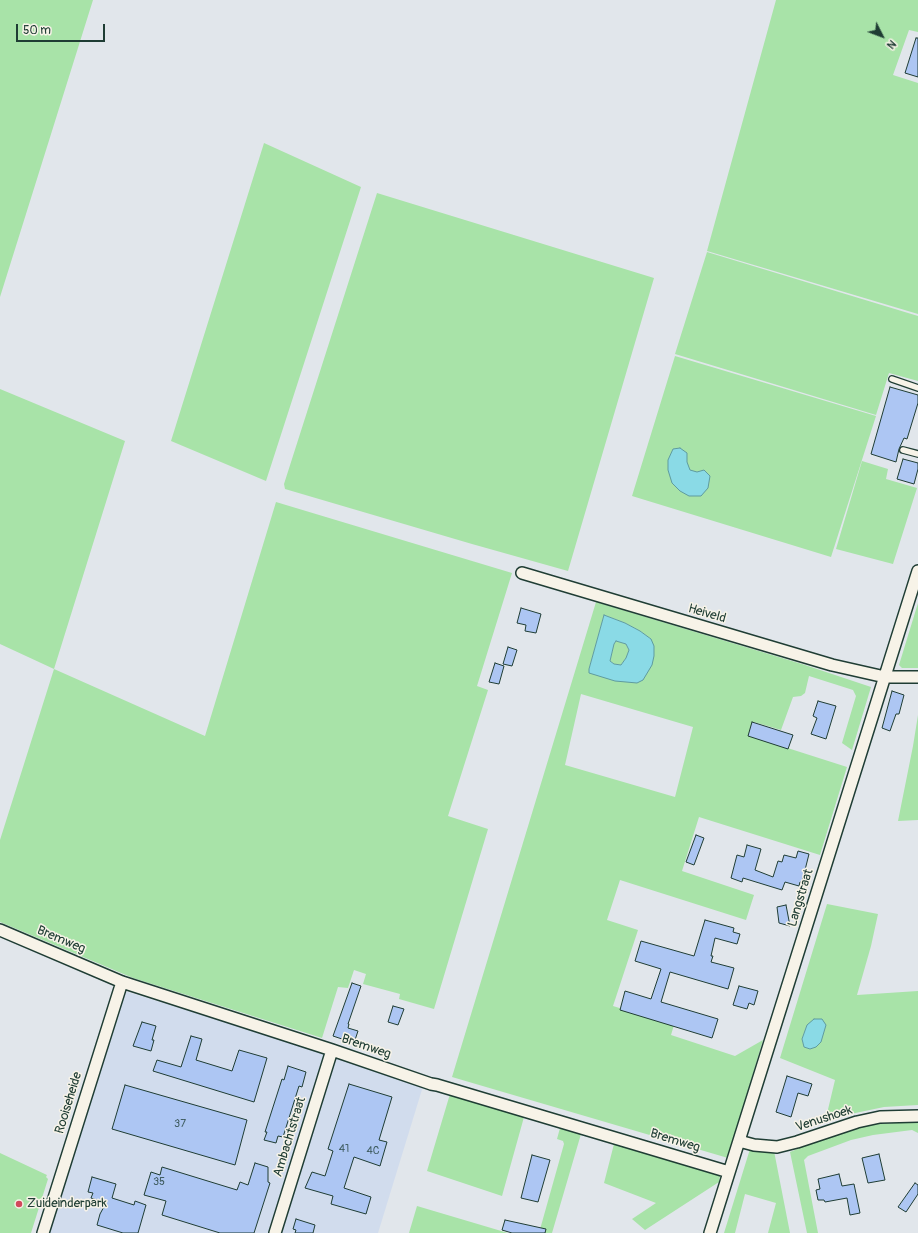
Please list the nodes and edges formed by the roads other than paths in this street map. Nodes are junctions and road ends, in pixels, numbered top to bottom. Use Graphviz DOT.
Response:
graph roads {
  1 [pos="892,379"];
  2 [pos="918,388"];
  3 [pos="902,450"];
  4 [pos="918,454"];
  5 [pos="918,571"];
  6 [pos="522,573"];
  7 [pos="885,677"];
  8 [pos="918,677"];
  9 [pos="0,930"];
  10 [pos="122,982"];
  11 [pos="332,1050"];
  12 [pos="918,1116"];
  13 [pos="739,1141"];
  14 [pos="729,1172"];
  15 [pos="43,1233"];
  16 [pos="275,1233"];
  17 [pos="710,1233"];
  1 -- 2 [label="lane"];
  3 -- 4 [label="lane"];
  5 -- 7 [label="street, Langstraat"];
  6 -- 7 [label="street, Heiveld"];
  7 -- 8 [label="street"];
  7 -- 13 [label="street, Langstraat"];
  9 -- 10 [label="street, Bremweg"];
  10 -- 11 [label="street, Bremweg"];
  10 -- 15 [label="street, Rooiseheide"];
  11 -- 14 [label="street, Bremweg"];
  11 -- 16 [label="street, Ambachtstraat"];
  12 -- 13 [label="street, Venushoek"];
  13 -- 14 [label="street, Langstraat"];
  14 -- 17 [label="street, Langstraat"];
}
